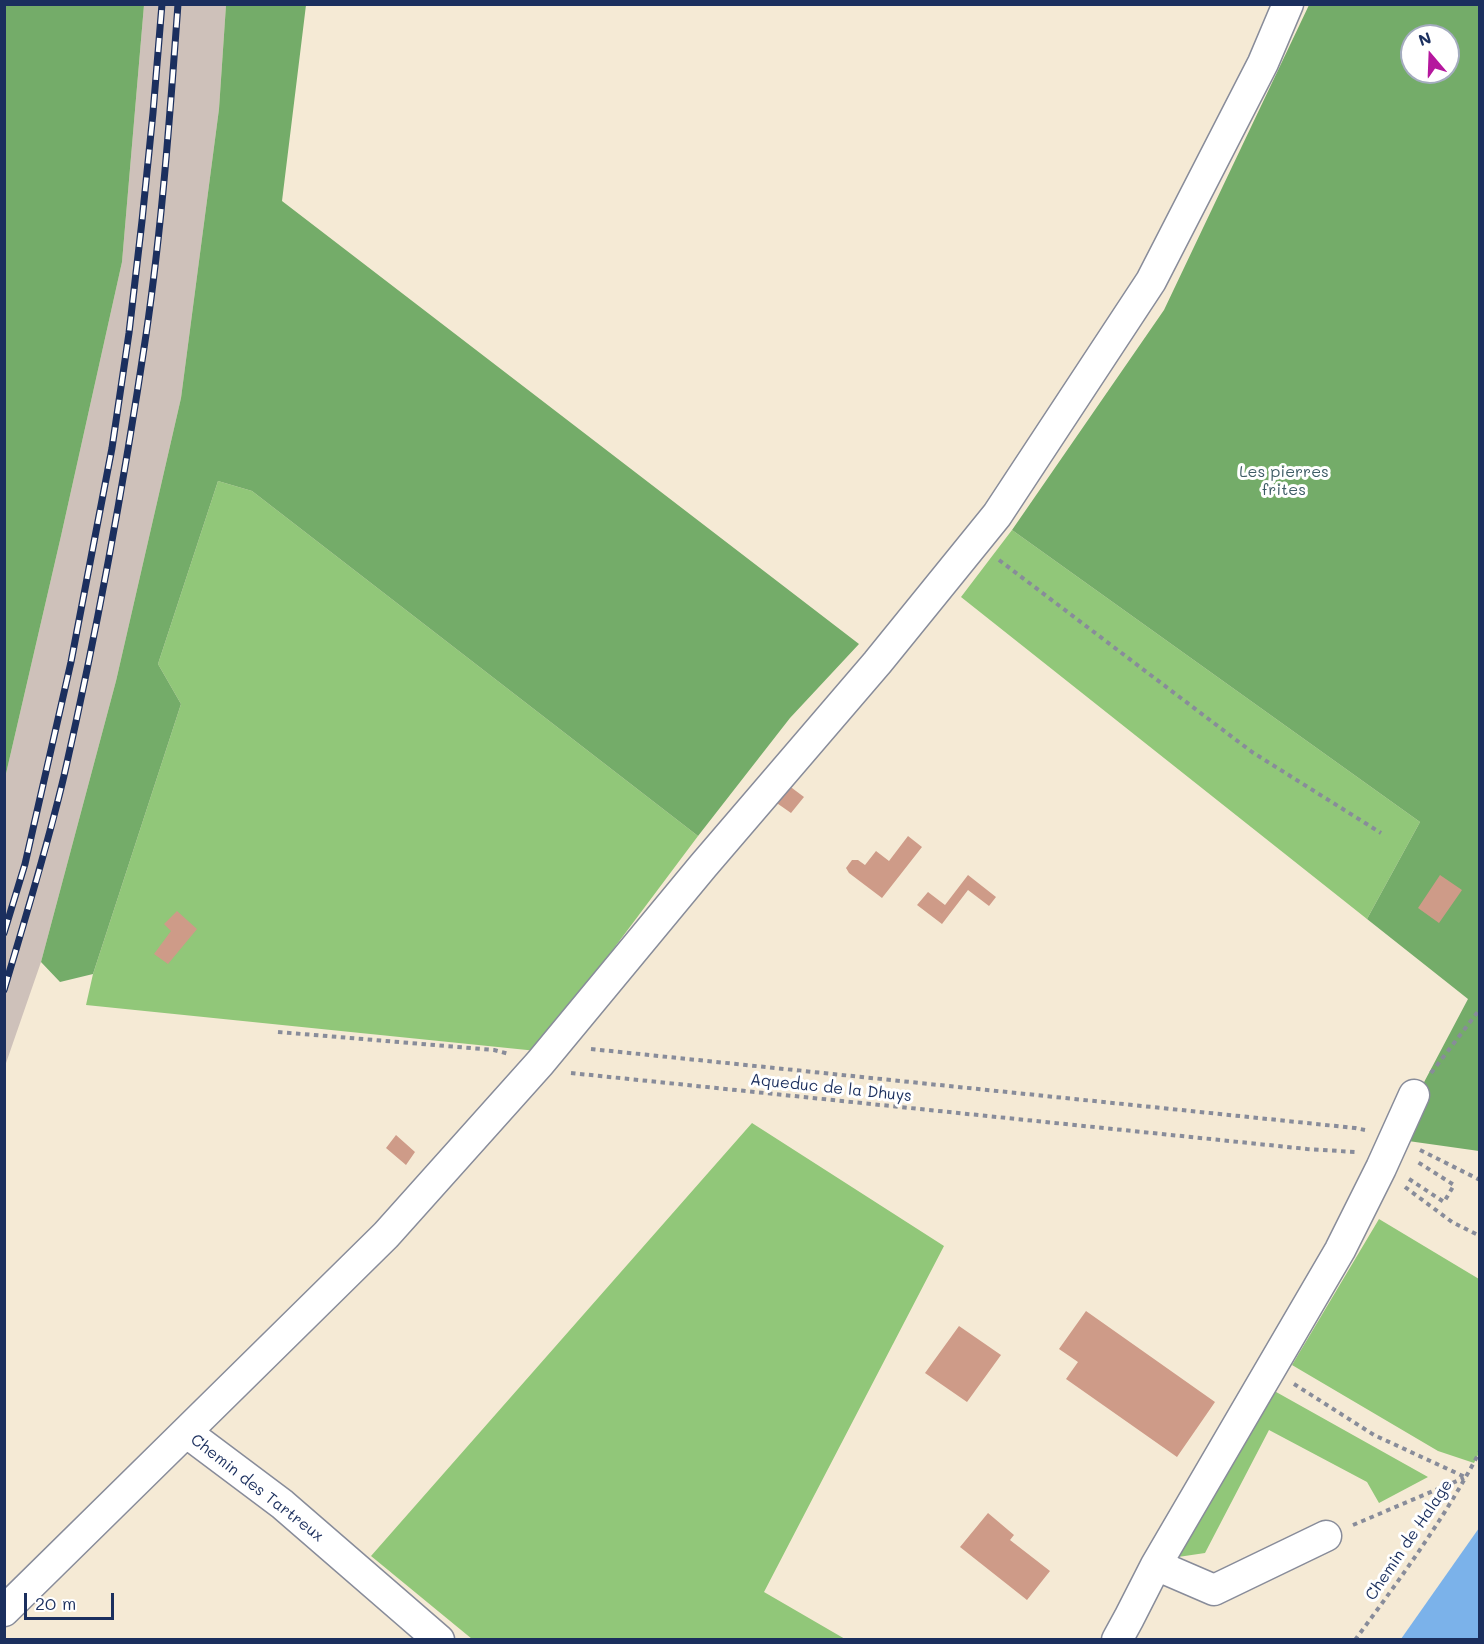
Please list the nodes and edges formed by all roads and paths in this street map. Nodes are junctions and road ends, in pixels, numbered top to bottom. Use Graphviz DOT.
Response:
graph roads {
  1 [pos="1287,4"];
  2 [pos="974,541"];
  3 [pos="1381,833"];
  4 [pos="1479,1009"];
  5 [pos="278,1032"];
  6 [pos="591,1049"];
  7 [pos="540,1063"];
  8 [pos="1414,1095"];
  9 [pos="1401,1148"];
  10 [pos="1395,1176"];
  11 [pos="1479,1180"];
  12 [pos="1479,1236"];
  13 [pos="1271,1369"];
  14 [pos="186,1432"];
  15 [pos="1479,1451"];
  16 [pos="1465,1477"];
  17 [pos="1326,1536"];
  18 [pos="1156,1565"];
  19 [pos="4,1611"];
  20 [pos="439,1640"];
  21 [pos="1117,1640"];
  22 [pos="1355,1640"];
  1 -- 2 [label="street"];
  2 -- 3 [label="path"];
  2 -- 7 [label="street"];
  4 -- 8 [label="path"];
  5 -- 7 [label="path, Aqueduc de la Dhuys"];
  6 -- 9 [label="path"];
  7 -- 10 [label="path, Aqueduc de la Dhuys"];
  7 -- 14 [label="street"];
  8 -- 9 [label="street"];
  9 -- 10 [label="street"];
  9 -- 10 [label="path"];
  9 -- 11 [label="path"];
  10 -- 12 [label="path"];
  10 -- 13 [label="street"];
  13 -- 16 [label="path"];
  13 -- 18 [label="street"];
  14 -- 19 [label="street, Chemin des Tartreux"];
  14 -- 20 [label="street, Chemin des Tartreux"];
  15 -- 16 [label="path, Chemin de Halage"];
  16 -- 17 [label="path"];
  16 -- 22 [label="path, Chemin de Halage"];
  17 -- 18 [label="street"];
  18 -- 21 [label="street"];
}
